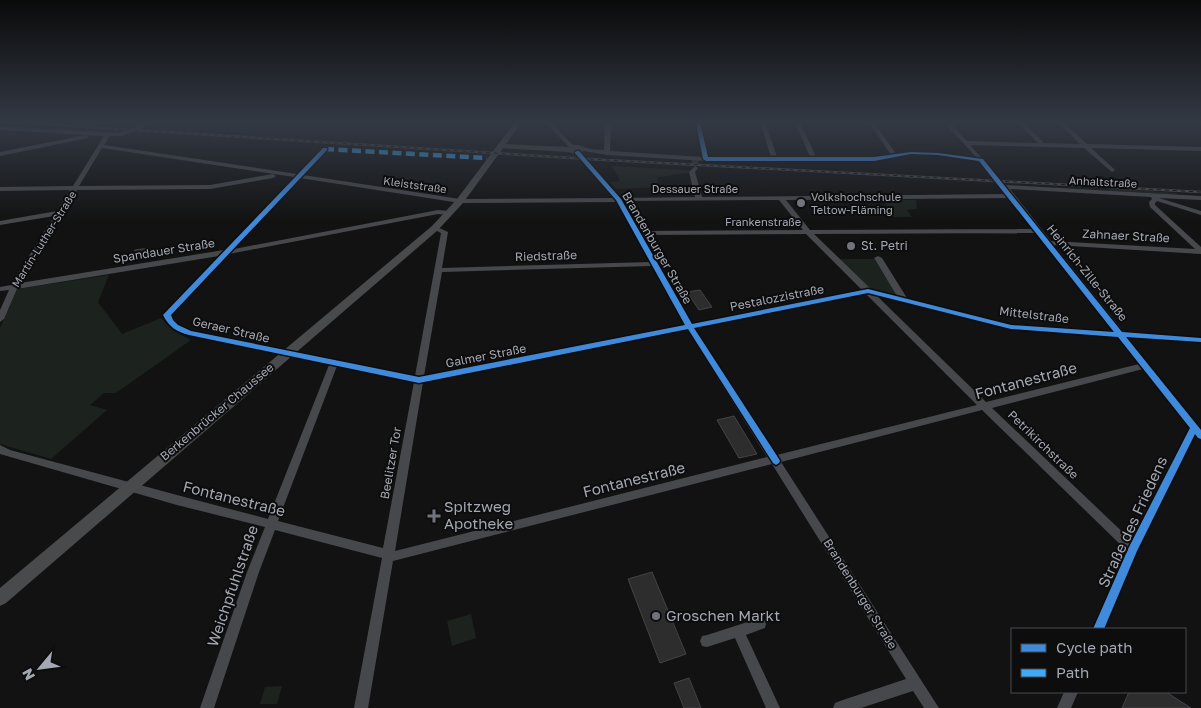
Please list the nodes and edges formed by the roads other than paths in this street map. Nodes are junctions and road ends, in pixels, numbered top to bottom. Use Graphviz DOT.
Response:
graph roads {
  1 [pos="95,155"];
  2 [pos="159,155"];
  3 [pos="319,155"];
  4 [pos="493,155"];
  5 [pos="583,155"];
  6 [pos="650,155"];
  7 [pos="705,155"];
  8 [pos="774,155"];
  9 [pos="812,155"];
  10 [pos="894,155"];
  11 [pos="945,155"];
  12 [pos="977,155"];
  13 [pos="1096,155"];
  14 [pos="706,159"];
  15 [pos="775,159"];
  16 [pos="814,159"];
  17 [pos="981,160"];
  18 [pos="695,168"];
  19 [pos="1112,170"];
  20 [pos="281,174"];
  21 [pos="299,177"];
  22 [pos="1004,187"];
  23 [pos="75,188"];
  24 [pos="0,189"];
  25 [pos="1012,196"];
  26 [pos="1153,197"];
  27 [pos="781,198"];
  28 [pos="1201,198"];
  29 [pos="618,199"];
  30 [pos="699,199"];
  31 [pos="460,201"];
  32 [pos="60,213"];
  33 [pos="449,213"];
  34 [pos="1201,213"];
  35 [pos="0,224"];
  36 [pos="435,228"];
  37 [pos="1039,231"];
  38 [pos="808,232"];
  39 [pos="637,233"];
  40 [pos="1049,243"];
  41 [pos="1201,251"];
  42 [pos="228,252"];
  43 [pos="878,258"];
  44 [pos="654,264"];
  45 [pos="438,270"];
  46 [pos="14,287"];
  47 [pos="0,289"];
  48 [pos="868,291"];
  49 [pos="903,299"];
  50 [pos="0,319"];
  51 [pos="690,327"];
  52 [pos="1122,335"];
  53 [pos="1201,340"];
  54 [pos="286,354"];
  55 [pos="334,362"];
  56 [pos="1146,365"];
  57 [pos="419,380"];
  58 [pos="985,407"];
  59 [pos="1198,431"];
  60 [pos="0,449"];
  61 [pos="776,461"];
  62 [pos="129,486"];
  63 [pos="271,524"];
  64 [pos="1133,550"];
  65 [pos="387,555"];
  66 [pos="0,598"];
  67 [pos="760,624"];
  68 [pos="1099,628"];
  69 [pos="738,631"];
  70 [pos="708,641"];
  71 [pos="916,683"];
  72 [pos="1071,693"];
  73 [pos="207,708"];
  74 [pos="361,708"];
  75 [pos="773,708"];
  76 [pos="840,708"];
  77 [pos="932,708"];
  78 [pos="1064,708"];
  1 -- 23 [label="street, Martin-Luther-Straße"];
  2 -- 20 [label="street, Kleiststraße"];
  3 -- 21 [label="street, Geraer Straße"];
  4 -- 31 [label="main road, Berkenbrücker Chaussee"];
  5 -- 29 [label="street, Brandenburger Straße"];
  6 -- 14 [label="street"];
  7 -- 14 [label="street"];
  8 -- 15 [label="street"];
  9 -- 16 [label="street"];
  10 -- 16 [label="street"];
  11 -- 17 [label="street"];
  12 -- 17 [label="street, Heinrich-Zille-Straße"];
  13 -- 19 [label="street"];
  14 -- 15 [label="street"];
  15 -- 16 [label="street"];
  17 -- 22 [label="street, Heinrich-Zille-Straße"];
  18 -- 30 [label="street"];
  20 -- 21 [label="street, Kleiststraße"];
  20 -- 23 [label="street"];
  21 -- 31 [label="street, Kleiststraße"];
  21 -- 42 [label="street, Geraer Straße"];
  22 -- 25 [label="street, Heinrich-Zille-Straße"];
  22 -- 26 [label="street, Anhaltstraße"];
  23 -- 24 [label="street"];
  23 -- 32 [label="street, Martin-Luther-Straße"];
  25 -- 27 [label="street, Dessauer Straße"];
  25 -- 37 [label="street, Heinrich-Zille-Straße"];
  26 -- 28 [label="street, Anhaltstraße"];
  26 -- 34 [label="street"];
  26 -- 41 [label="street"];
  27 -- 30 [label="street, Dessauer Straße"];
  27 -- 38 [label="street"];
  29 -- 30 [label="street, Dessauer Straße"];
  29 -- 31 [label="street, Dessauer Straße"];
  29 -- 39 [label="street, Brandenburger Straße"];
  31 -- 33 [label="main road, Berkenbrücker Chaussee"];
  32 -- 35 [label="street"];
  32 -- 46 [label="street, Martin-Luther-Straße"];
  33 -- 36 [label="main road, Berkenbrücker Chaussee"];
  33 -- 42 [label="street, Spandauer Straße"];
  36 -- 45 [label="street, Beelitzer Tor"];
  36 -- 54 [label="main road, Berkenbrücker Chaussee"];
  37 -- 38 [label="street, Frankenstraße"];
  37 -- 40 [label="street, Heinrich-Zille-Straße"];
  38 -- 39 [label="street, Frankenstraße"];
  38 -- 48 [label="street, Petrikirchstraße"];
  39 -- 44 [label="street, Brandenburger Straße"];
  40 -- 41 [label="street, Zahnaer Straße"];
  40 -- 52 [label="street, Heinrich-Zille-Straße"];
  42 -- 46 [label="street, Spandauer Straße"];
  42 -- 54 [label="street, Geraer Straße"];
  43 -- 49 [label="street"];
  44 -- 45 [label="street, Riedstraße"];
  44 -- 51 [label="street, Brandenburger Straße"];
  45 -- 57 [label="street, Beelitzer Tor"];
  46 -- 47 [label="street, Spandauer Straße"];
  46 -- 50 [label="street, Martin-Luther-Straße"];
  48 -- 49 [label="street, Mittelstraße"];
  48 -- 51 [label="street, Pestalozzistraße"];
  48 -- 58 [label="street, Petrikirchstraße"];
  49 -- 52 [label="street, Mittelstraße"];
  51 -- 57 [label="street, Galmer Straße"];
  51 -- 61 [label="street, Brandenburger Straße"];
  52 -- 53 [label="street, Mittelstraße"];
  52 -- 56 [label="street, Heinrich-Zille-Straße"];
  54 -- 55 [label="street, Galmer Straße"];
  54 -- 62 [label="main road, Berkenbrücker Chaussee"];
  55 -- 57 [label="street, Galmer Straße"];
  55 -- 63 [label="street, Weichpfuhlstraße"];
  56 -- 58 [label="street, Fontanestraße"];
  56 -- 59 [label="street, Heinrich-Zille-Straße"];
  57 -- 65 [label="street, Beelitzer Tor"];
  58 -- 61 [label="street, Fontanestraße"];
  58 -- 64 [label="street, Petrikirchstraße"];
  59 -- 64 [label="street, Straße des Friedens"];
  60 -- 62 [label="street"];
  61 -- 65 [label="street, Fontanestraße"];
  61 -- 71 [label="street, Brandenburger Straße"];
  62 -- 63 [label="street, Fontanestraße"];
  62 -- 66 [label="main road, Berkenbrücker Chaussee"];
  63 -- 65 [label="street, Fontanestraße"];
  63 -- 73 [label="street, Weichpfuhlstraße"];
  64 -- 68 [label="street, Straße des Friedens"];
  65 -- 74 [label="street, Beelitzer Tor"];
  67 -- 69 [label="street"];
  69 -- 70 [label="street"];
  69 -- 75 [label="street"];
  71 -- 76 [label="street"];
  71 -- 77 [label="street, Brandenburger Straße"];
  72 -- 78 [label="street"];
}
